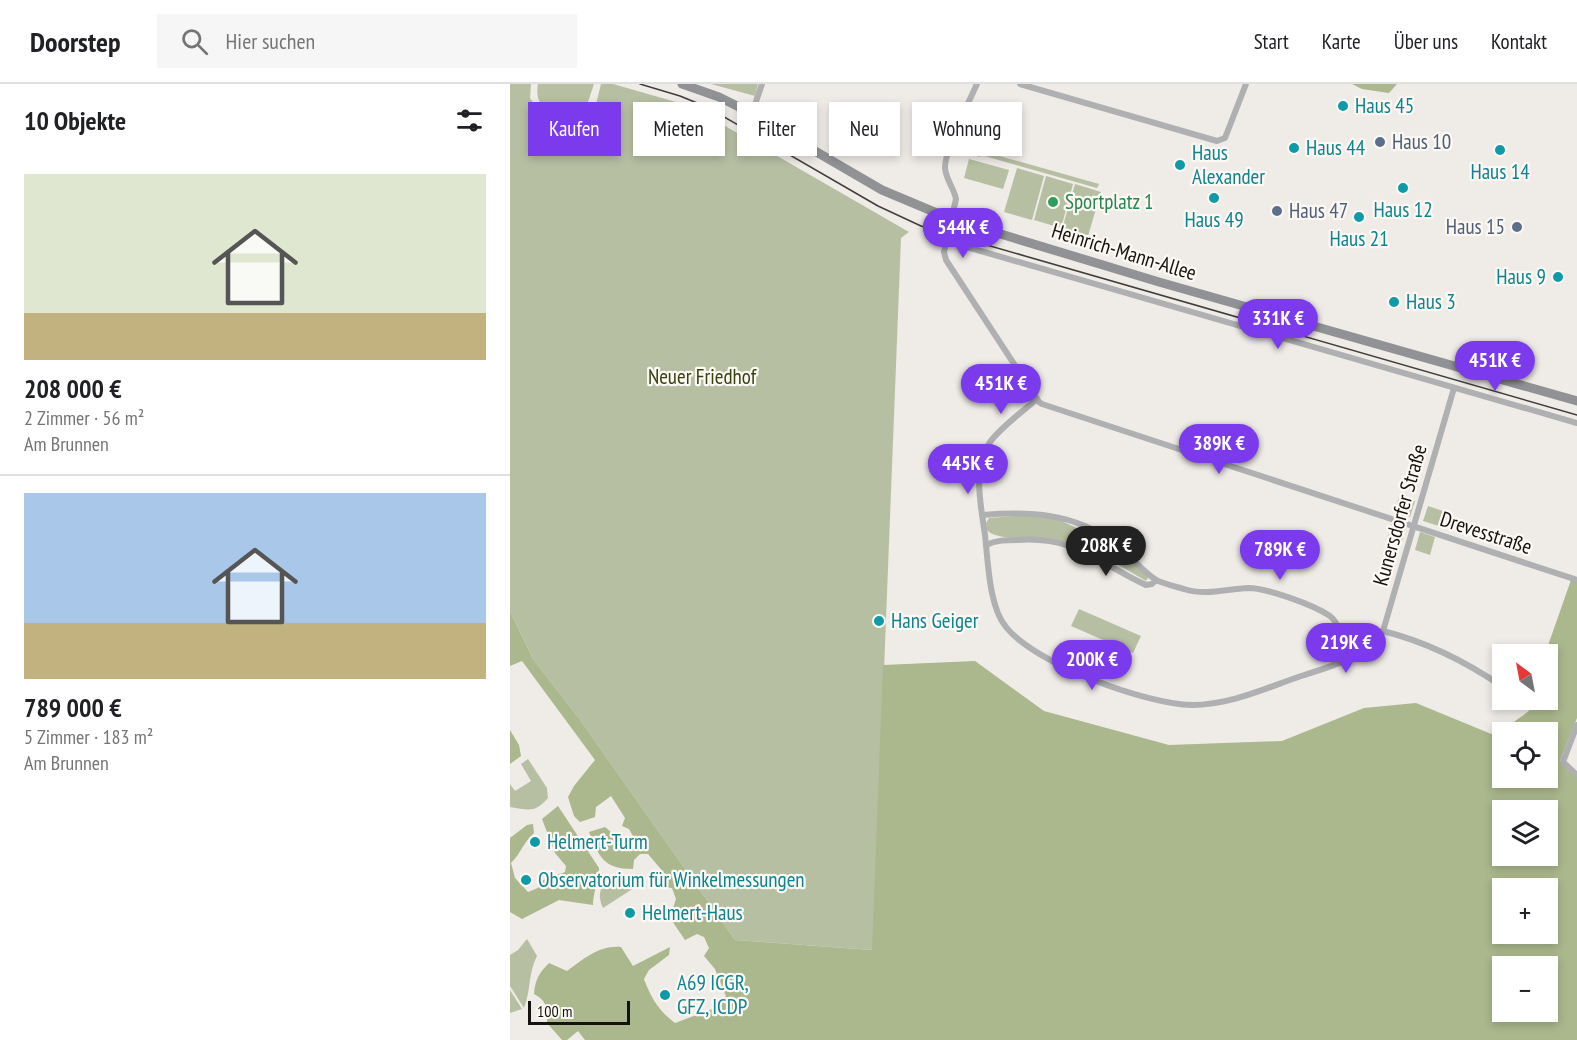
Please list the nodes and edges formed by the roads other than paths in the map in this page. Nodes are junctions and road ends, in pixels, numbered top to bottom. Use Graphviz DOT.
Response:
graph roads {
  1 [pos="682,84"];
  2 [pos="762,84"];
  3 [pos="977,84"];
  4 [pos="1020,84"];
  5 [pos="1245,84"];
  6 [pos="756,102"];
  7 [pos="737,106"];
  8 [pos="817,152"];
  9 [pos="951,219"];
  10 [pos="946,242"];
  11 [pos="1454,388"];
  12 [pos="1037,399"];
  13 [pos="1577,401"];
  14 [pos="1577,423"];
  15 [pos="982,515"];
  16 [pos="1413,527"];
  17 [pos="986,545"];
  18 [pos="1156,580"];
  19 [pos="1577,580"];
  20 [pos="1383,631"];
  21 [pos="1341,663"];
  22 [pos="1492,680"];
  23 [pos="1577,725"];
  24 [pos="1577,775"];
  1 -- 7 [label="main road, Heinrich-Mann-Allee"];
  2 -- 6 [label="street"];
  3 -- 9 [label="street"];
  4 -- 5 [label="street"];
  8 -- 9 [label="main road, Heinrich-Mann-Allee"];
  9 -- 10 [label="street"];
  9 -- 13 [label="main road, Heinrich-Mann-Allee"];
  10 -- 11 [label="street, Heinrich-Mann-Allee"];
  10 -- 12 [label="street"];
  11 -- 14 [label="street, Heinrich-Mann-Allee"];
  11 -- 16 [label="street, Kunersdorfer Straße"];
  12 -- 15 [label="street"];
  12 -- 16 [label="street, Drevesstraße"];
  15 -- 17 [label="street"];
  15 -- 18 [label="street"];
  16 -- 19 [label="street, Drevesstraße"];
  16 -- 20 [label="street, Kunersdorfer Straße"];
  17 -- 18 [label="street"];
  17 -- 21 [label="street"];
  18 -- 21 [label="street"];
  20 -- 21 [label="street"];
  20 -- 22 [label="street"];
  23 -- 24 [label="street"];
}
